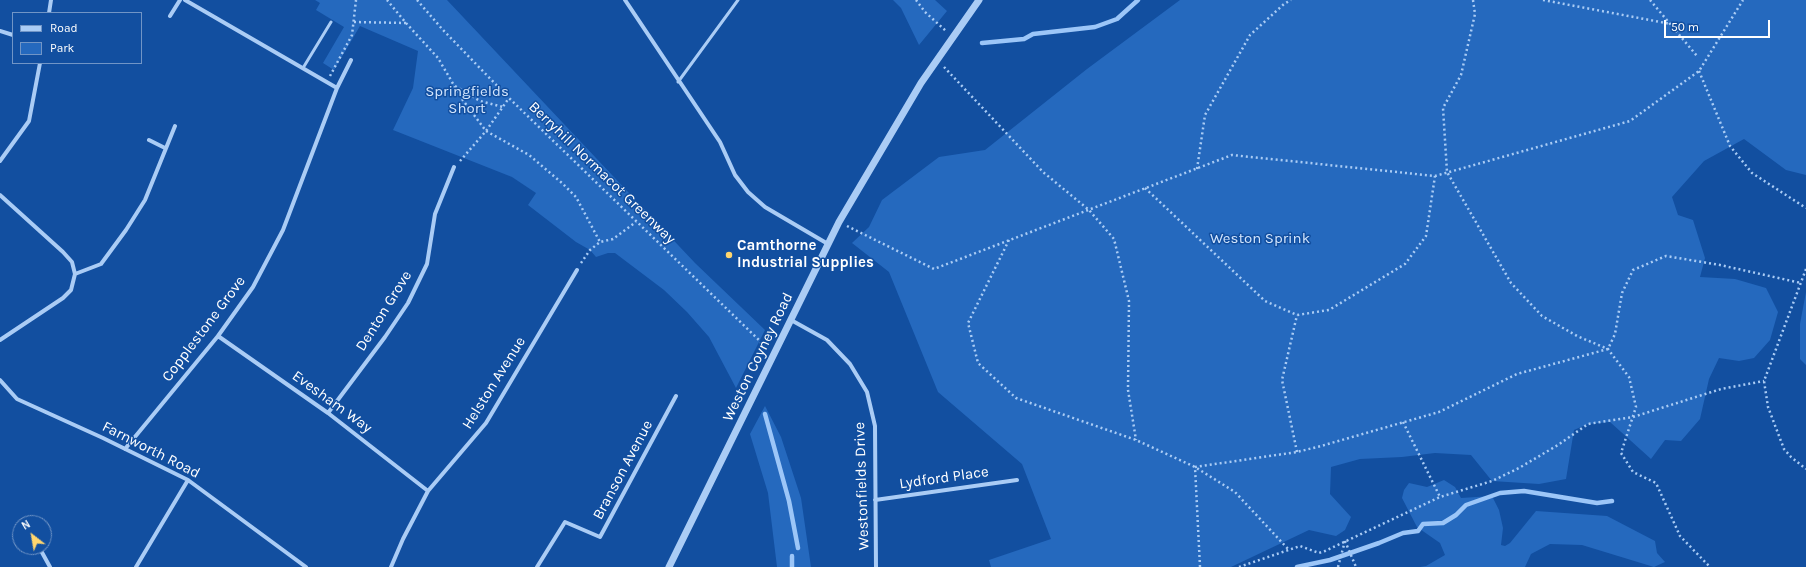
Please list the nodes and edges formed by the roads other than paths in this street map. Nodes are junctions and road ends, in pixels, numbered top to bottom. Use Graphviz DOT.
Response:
graph roads {
  1 [pos="52,0"];
  2 [pos="180,0"];
  3 [pos="185,0"];
  4 [pos="625,0"];
  5 [pos="738,0"];
  6 [pos="979,0"];
  7 [pos="49,12"];
  8 [pos="170,16"];
  9 [pos="331,22"];
  10 [pos="0,31"];
  11 [pos="12,35"];
  12 [pos="351,60"];
  13 [pos="40,64"];
  14 [pos="302,68"];
  15 [pos="678,82"];
  16 [pos="337,88"];
  17 [pos="175,126"];
  18 [pos="148,140"];
  19 [pos="165,148"];
  20 [pos="0,161"];
  21 [pos="454,167"];
  22 [pos="0,195"];
  23 [pos="828,244"];
  24 [pos="577,270"];
  25 [pos="75,274"];
  26 [pos="791,320"];
  27 [pos="218,336"];
  28 [pos="0,340"];
  29 [pos="0,380"];
  30 [pos="676,396"];
  31 [pos="328,412"];
  32 [pos="125,449"];
  33 [pos="188,480"];
  34 [pos="1017,480"];
  35 [pos="428,491"];
  36 [pos="875,500"];
  37 [pos="43,555"];
  38 [pos="50,567"];
  39 [pos="136,567"];
  40 [pos="306,567"];
  41 [pos="391,567"];
  42 [pos="536,567"];
  43 [pos="669,567"];
  44 [pos="876,567"];
  1 -- 7 [label="street"];
  2 -- 8 [label="street"];
  3 -- 14 [label="street"];
  4 -- 15 [label="street"];
  5 -- 15 [label="lane"];
  6 -- 23 [label="street, Weston Coyney Road"];
  9 -- 14 [label="lane"];
  10 -- 11 [label="street"];
  12 -- 16 [label="street, Copplestone Grove"];
  13 -- 20 [label="street"];
  14 -- 16 [label="street"];
  15 -- 23 [label="street"];
  16 -- 27 [label="street, Copplestone Grove"];
  17 -- 19 [label="street"];
  18 -- 19 [label="street"];
  19 -- 25 [label="street"];
  21 -- 31 [label="street, Denton Grove"];
  22 -- 25 [label="street"];
  23 -- 26 [label="street, Weston Coyney Road"];
  24 -- 35 [label="street, Helston Avenue"];
  25 -- 28 [label="street"];
  26 -- 36 [label="street, Westonfields Drive"];
  26 -- 43 [label="street, Weston Coyney Road"];
  27 -- 31 [label="street, Evesham Way"];
  27 -- 32 [label="street, Copplestone Grove"];
  29 -- 32 [label="street, Farnworth Road"];
  30 -- 42 [label="street, Branson Avenue"];
  31 -- 35 [label="street, Evesham Way"];
  32 -- 33 [label="street, Farnworth Road"];
  33 -- 39 [label="street"];
  33 -- 40 [label="street, Farnworth Road"];
  34 -- 36 [label="street, Lydford Place"];
  35 -- 41 [label="street, Helston Avenue"];
  36 -- 44 [label="street, Westonfields Drive"];
  37 -- 38 [label="street"];
}
